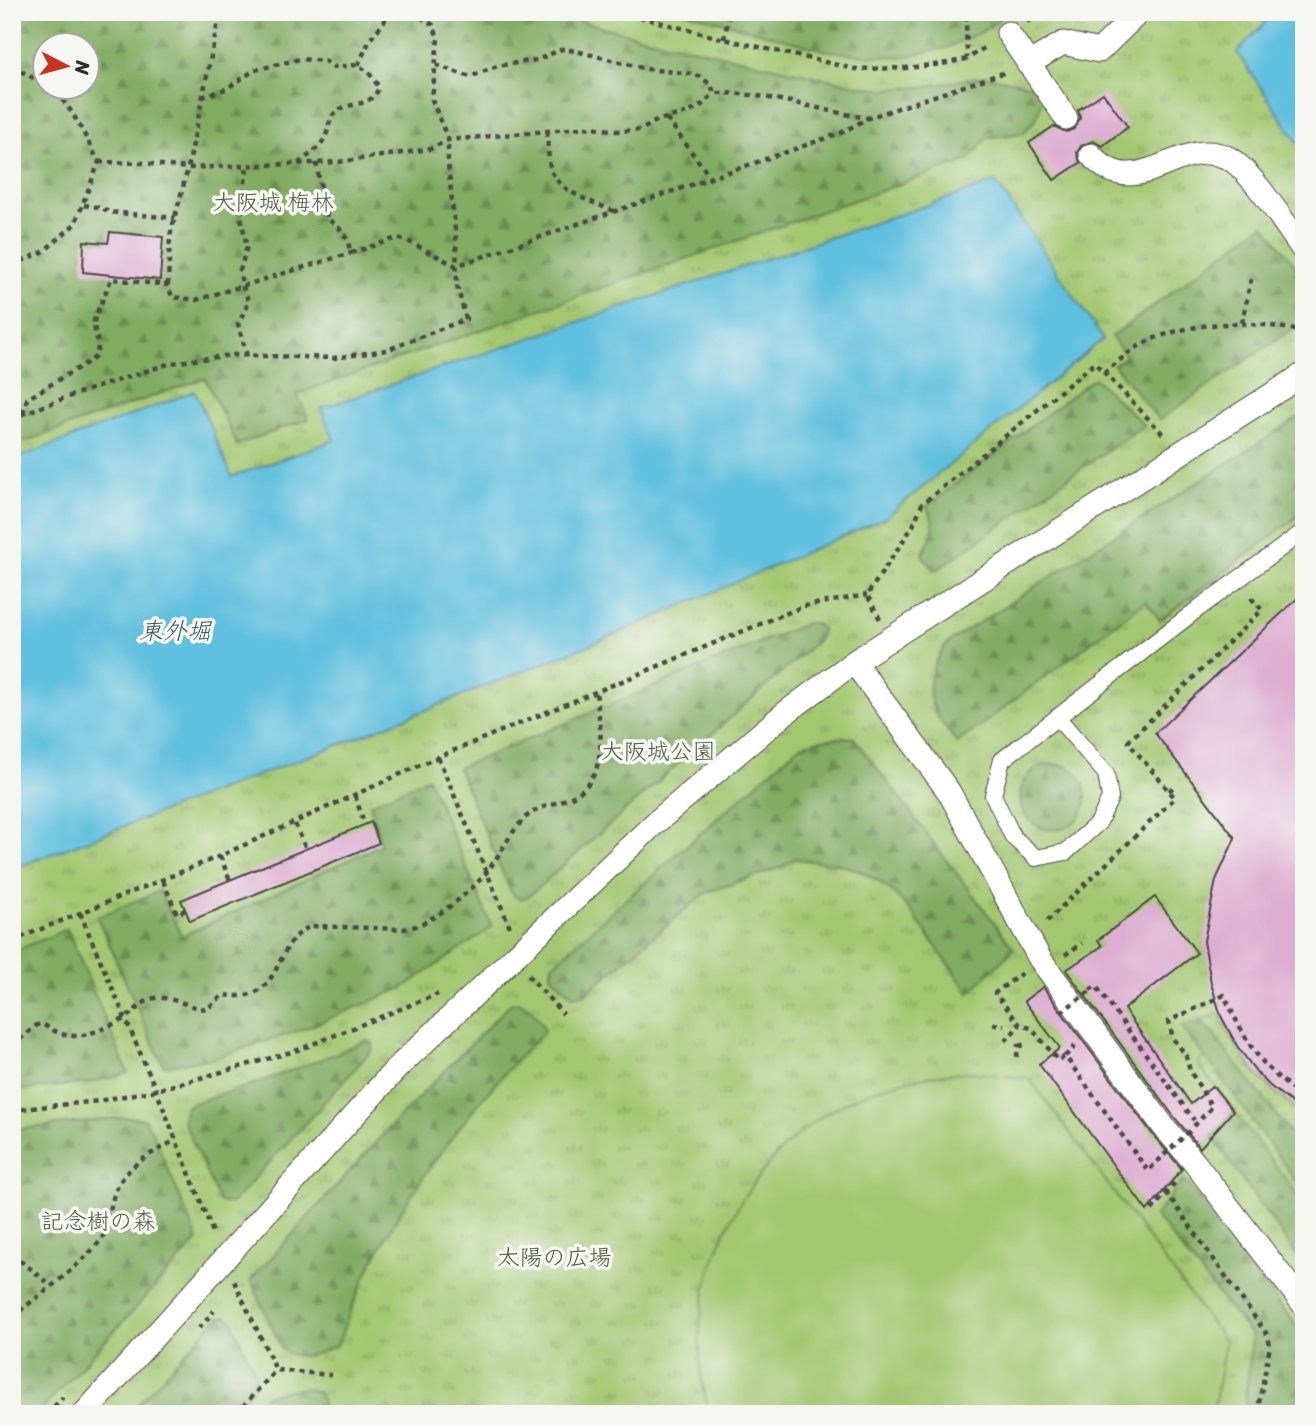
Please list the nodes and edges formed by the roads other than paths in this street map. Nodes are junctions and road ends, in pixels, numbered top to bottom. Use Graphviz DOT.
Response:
graph roads {
  1 [pos="1139,12"];
  2 [pos="1008,33"];
  3 [pos="1028,64"];
  4 [pos="1066,118"];
  5 [pos="1091,155"];
  6 [pos="1304,251"];
  7 [pos="1304,374"];
  8 [pos="1304,531"];
  9 [pos="854,662"];
  10 [pos="1057,716"];
  11 [pos="1304,1305"];
  12 [pos="84,1414"];
  1 -- 3 [label="street"];
  2 -- 3 [label="street"];
  3 -- 4 [label="street"];
  5 -- 6 [label="street"];
  7 -- 9 [label="street"];
  8 -- 10 [label="lane"];
  9 -- 11 [label="street"];
  9 -- 12 [label="street"];
  10 -- 10 [label="lane"];
}
